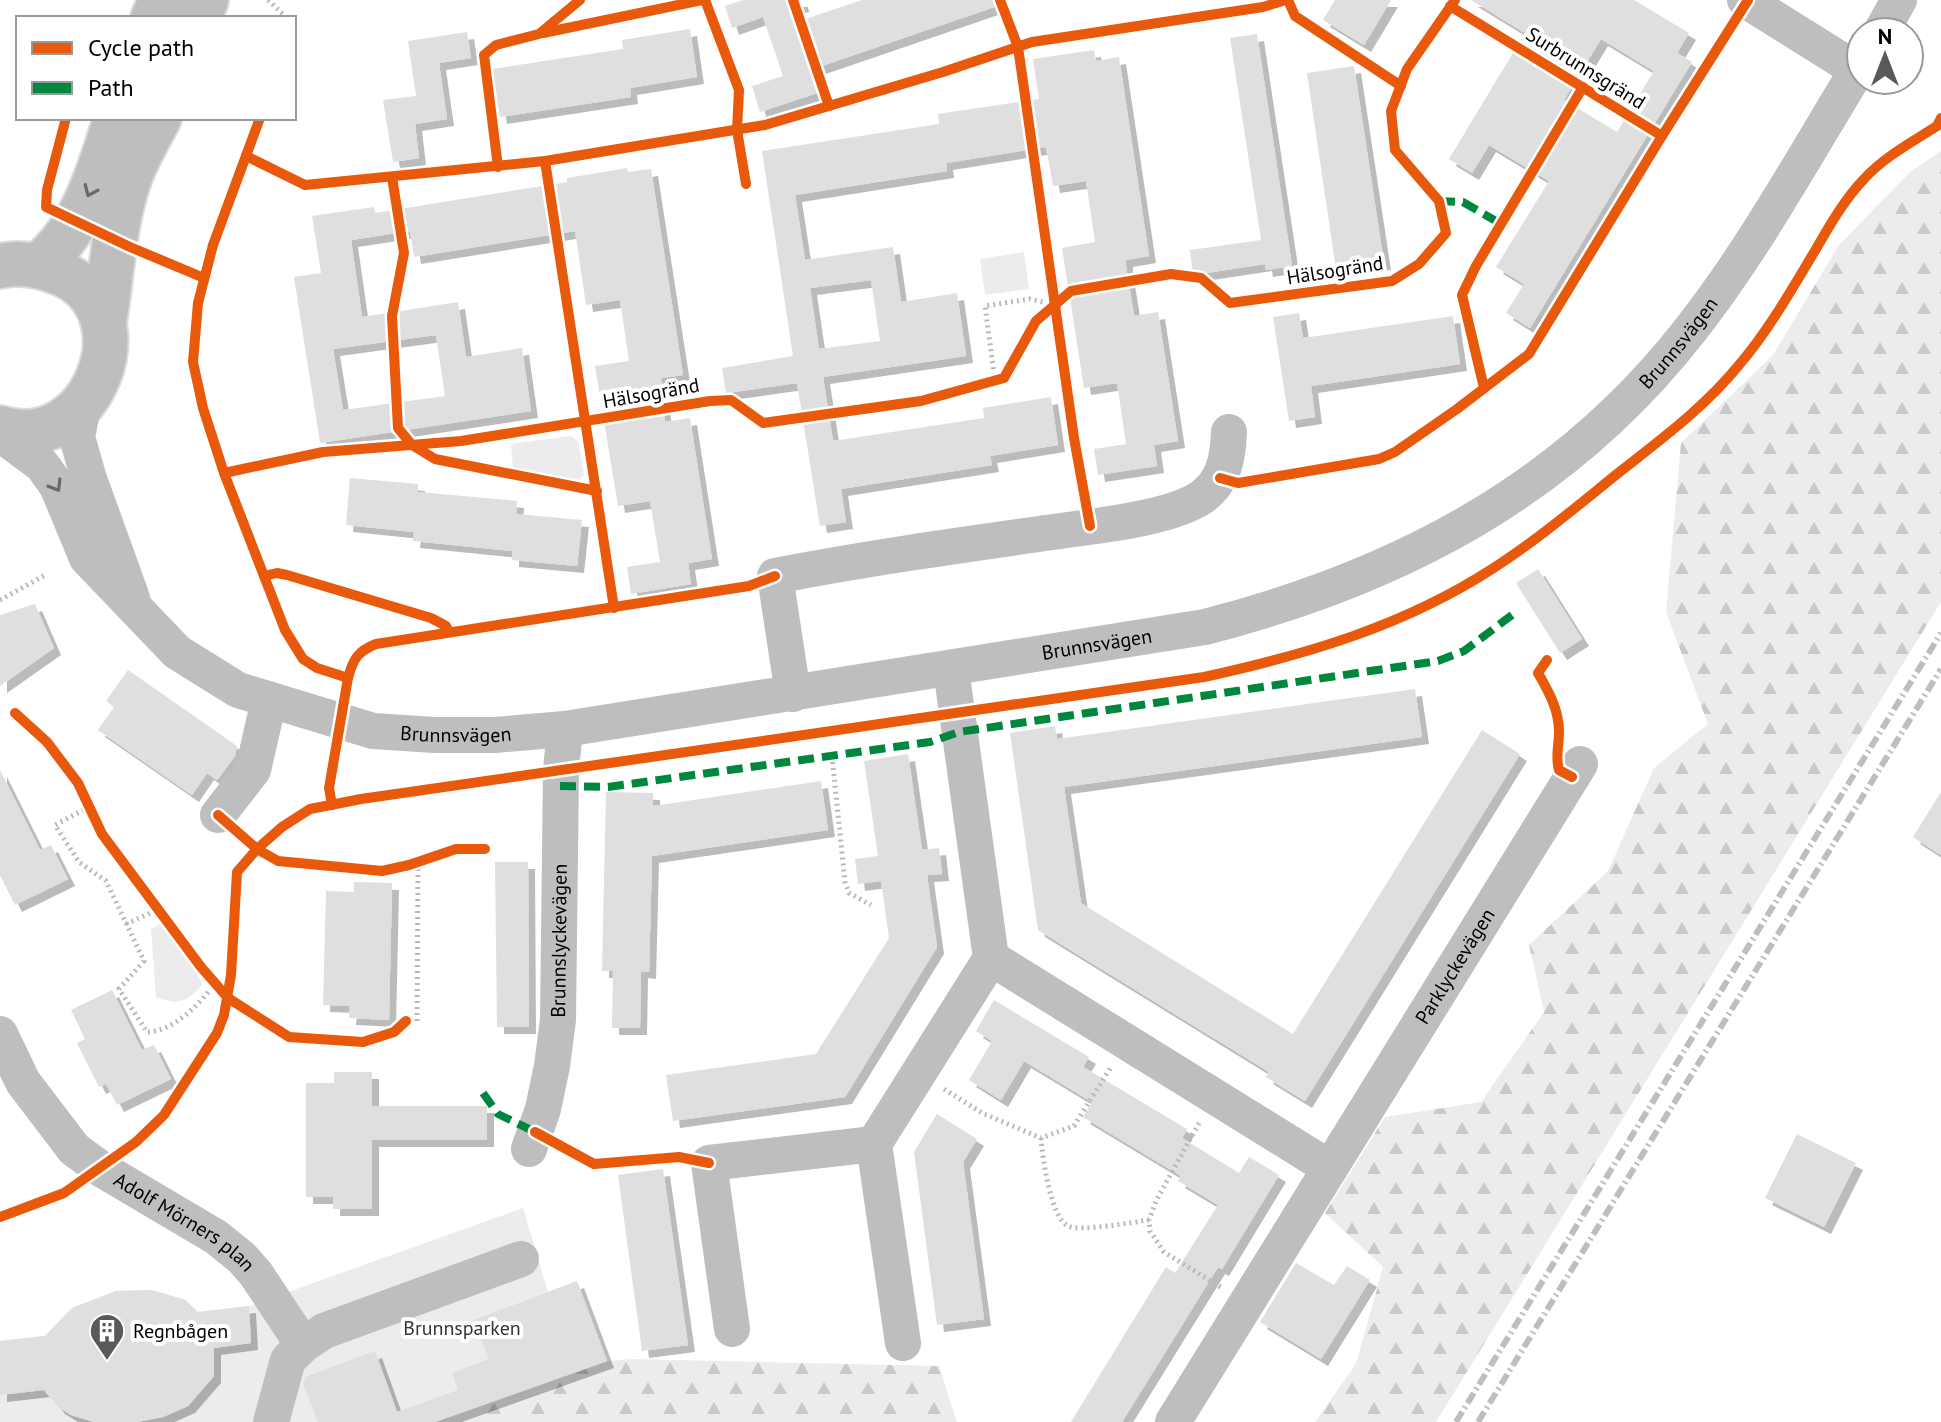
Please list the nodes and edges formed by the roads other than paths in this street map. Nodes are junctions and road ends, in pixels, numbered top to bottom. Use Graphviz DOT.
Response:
graph roads {
  1 [pos="1745,0"];
  2 [pos="1845,59"];
  3 [pos="1845,90"];
  4 [pos="115,120"];
  5 [pos="158,120"];
  6 [pos="12,262"];
  7 [pos="104,323"];
  8 [pos="83,406"];
  9 [pos="0,431"];
  10 [pos="1229,432"];
  11 [pos="135,607"];
  12 [pos="951,669"];
  13 [pos="793,694"];
  14 [pos="269,700"];
  15 [pos="565,729"];
  16 [pos="1580,764"];
  17 [pos="218,815"];
  18 [pos="991,958"];
  19 [pos="0,1034"];
  20 [pos="874,1144"];
  21 [pos="529,1149"];
  22 [pos="1330,1168"];
  23 [pos="521,1259"];
  24 [pos="732,1329"];
  25 [pos="903,1343"];
  26 [pos="303,1345"];
  27 [pos="271,1422"];
  28 [pos="1173,1422"];
  1 -- 2 [label="street"];
  3 -- 12 [label="street, Brunnsvägen"];
  4 -- 6 [label="main road, one-way"];
  5 -- 7 [label="main road"];
  6 -- 7 [label="main road"];
  7 -- 8 [label="main road"];
  8 -- 9 [label="main road"];
  8 -- 11 [label="street, Brunnsvägen"];
  9 -- 11 [label="street, Brunnsvägen, one-way"];
  10 -- 13 [label="street"];
  11 -- 14 [label="street, Brunnsvägen"];
  12 -- 13 [label="street, Brunnsvägen"];
  12 -- 18 [label="street"];
  13 -- 15 [label="street, Brunnsvägen"];
  14 -- 15 [label="street, Brunnsvägen"];
  14 -- 17 [label="street"];
  15 -- 21 [label="street, Brunnslyckevägen"];
  16 -- 22 [label="street, Parklyckevägen"];
  18 -- 20 [label="street"];
  18 -- 22 [label="street"];
  19 -- 26 [label="street, Adolf Mörners plan"];
  20 -- 24 [label="street"];
  20 -- 25 [label="street"];
  22 -- 28 [label="street, Parklyckevägen"];
  23 -- 26 [label="street"];
  26 -- 27 [label="street"];
}
